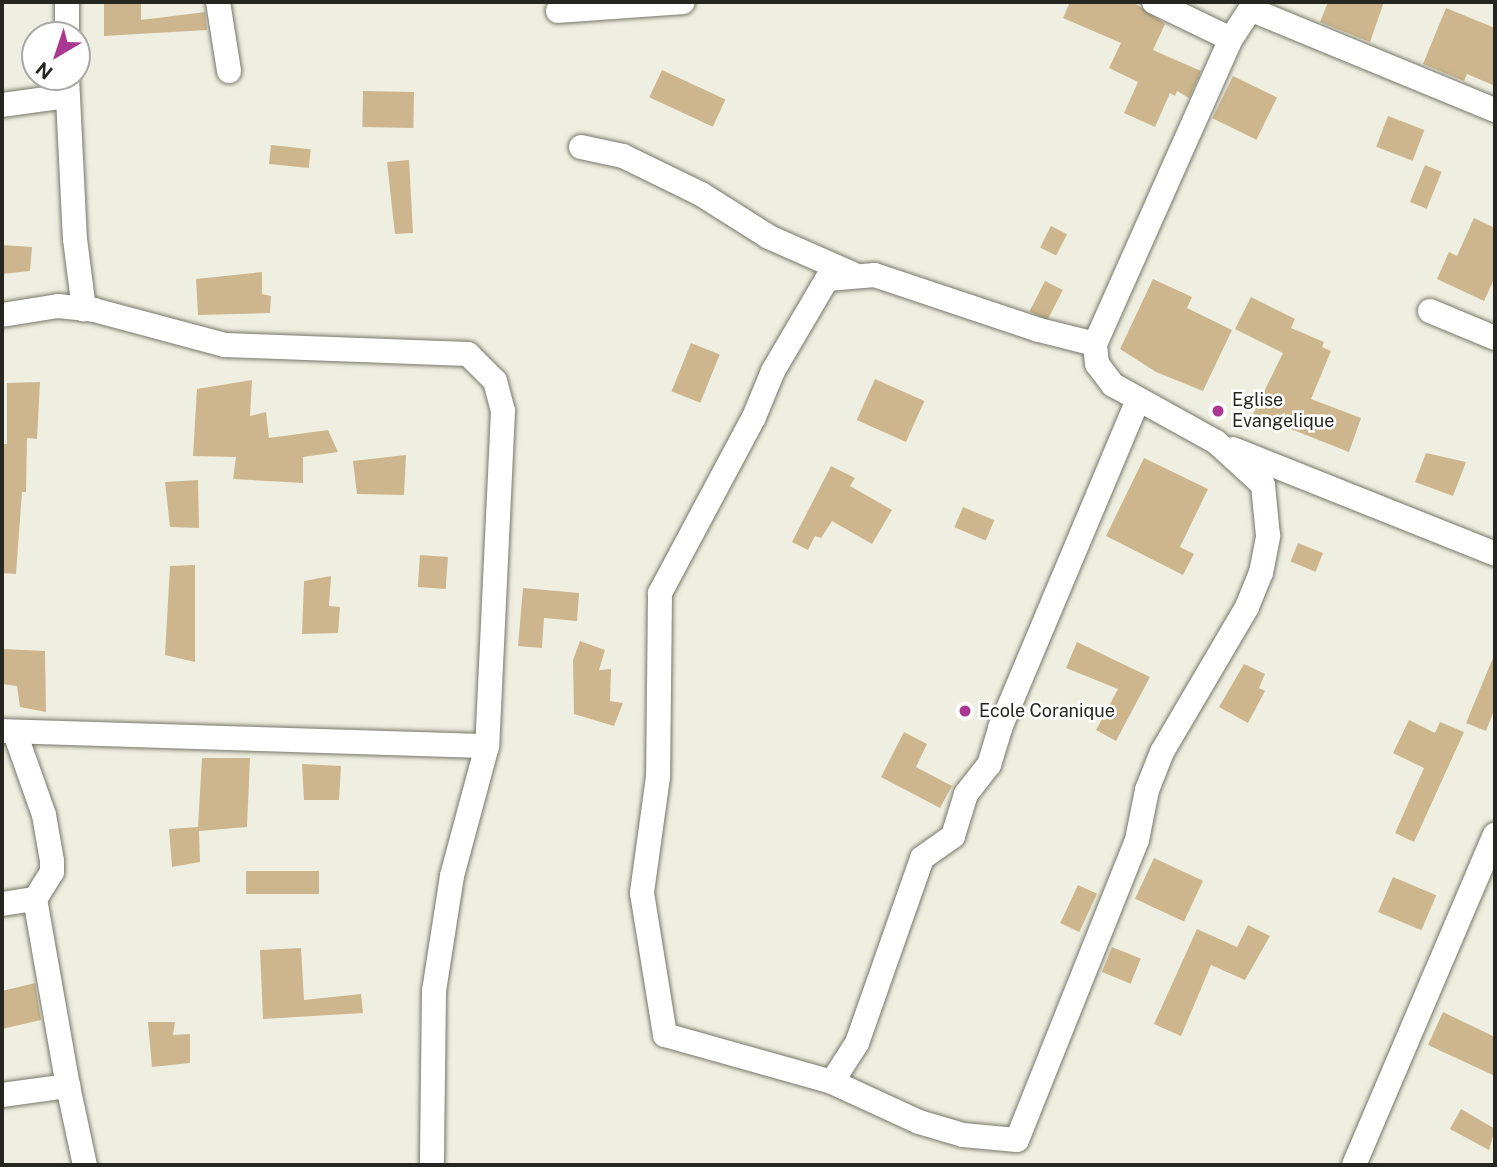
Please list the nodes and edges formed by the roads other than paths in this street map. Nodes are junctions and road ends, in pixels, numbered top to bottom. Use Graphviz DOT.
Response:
graph roads {
  1 [pos="67,2"];
  2 [pos="218,2"];
  3 [pos="683,2"];
  4 [pos="1154,2"];
  5 [pos="1254,6"];
  6 [pos="558,11"];
  7 [pos="67,21"];
  8 [pos="1231,39"];
  9 [pos="229,71"];
  10 [pos="50,91"];
  11 [pos="67,91"];
  12 [pos="2,105"];
  13 [pos="1495,110"];
  14 [pos="580,147"];
  15 [pos="854,275"];
  16 [pos="84,309"];
  17 [pos="1430,311"];
  18 [pos="2,315"];
  19 [pos="1495,338"];
  20 [pos="1095,344"];
  21 [pos="1137,402"];
  22 [pos="1216,442"];
  23 [pos="1495,554"];
  24 [pos="8,732"];
  25 [pos="488,746"];
  26 [pos="1495,835"];
  27 [pos="35,899"];
  28 [pos="2,904"];
  29 [pos="832,1082"];
  30 [pos="68,1086"];
  31 [pos="2,1095"];
  32 [pos="85,1165"];
  33 [pos="432,1165"];
  34 [pos="1354,1165"];
  1 -- 7 [label="street"];
  2 -- 9 [label="street"];
  3 -- 6 [label="street"];
  4 -- 8 [label="street"];
  5 -- 8 [label="street"];
  5 -- 13 [label="street"];
  8 -- 20 [label="street"];
  10 -- 12 [label="street"];
  11 -- 16 [label="street"];
  14 -- 15 [label="street"];
  15 -- 20 [label="street"];
  15 -- 29 [label="street"];
  16 -- 18 [label="street"];
  16 -- 25 [label="street"];
  17 -- 19 [label="street"];
  20 -- 21 [label="street"];
  21 -- 22 [label="street"];
  21 -- 29 [label="street"];
  22 -- 23 [label="street"];
  22 -- 29 [label="street"];
  24 -- 25 [label="street"];
  24 -- 27 [label="street"];
  25 -- 33 [label="street"];
  26 -- 34 [label="street"];
  27 -- 28 [label="street"];
  27 -- 30 [label="street"];
  30 -- 31 [label="street"];
  30 -- 32 [label="street"];
}
